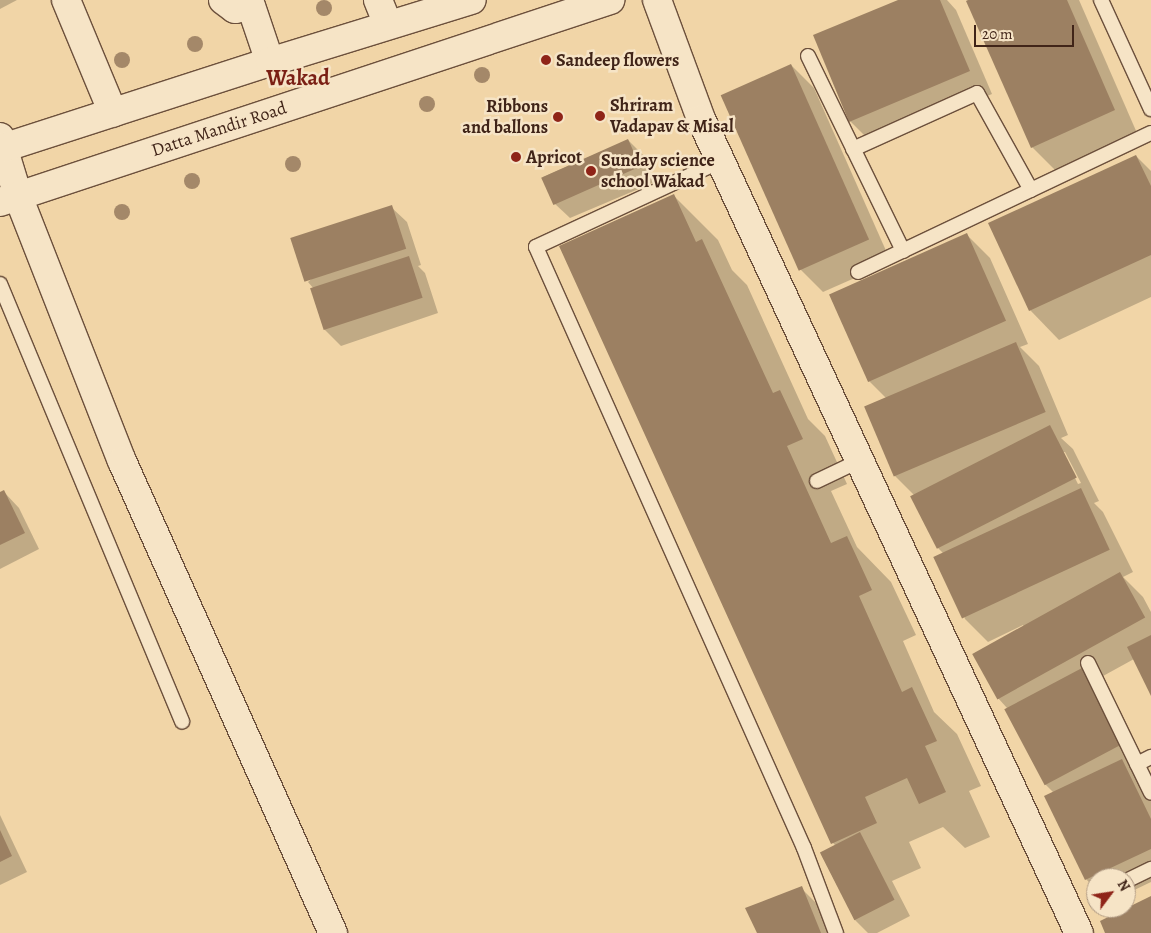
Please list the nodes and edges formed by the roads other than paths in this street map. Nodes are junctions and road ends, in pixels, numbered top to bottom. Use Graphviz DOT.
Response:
graph roads {
  1 [pos="66,0"];
  2 [pos="223,0"];
  3 [pos="378,0"];
  4 [pos="472,0"];
  5 [pos="610,0"];
  6 [pos="657,0"];
  7 [pos="1100,0"];
  8 [pos="250,3"];
  9 [pos="388,25"];
  10 [pos="808,56"];
  11 [pos="270,62"];
  12 [pos="1151,109"];
  13 [pos="113,113"];
  14 [pos="1151,133"];
  15 [pos="1,144"];
  16 [pos="854,149"];
  17 [pos="721,161"];
  18 [pos="1031,190"];
  19 [pos="9,199"];
  20 [pos="903,251"];
  21 [pos="858,272"];
  22 [pos="0,284"];
  23 [pos="859,461"];
  24 [pos="816,481"];
  25 [pos="1088,663"];
  26 [pos="182,722"];
  27 [pos="1151,757"];
  28 [pos="1137,764"];
  29 [pos="1151,793"];
  30 [pos="1151,870"];
  31 [pos="1136,877"];
  32 [pos="333,933"];
  33 [pos="836,933"];
  34 [pos="1079,933"];
  1 -- 13 [label="street"];
  2 -- 8 [label="street"];
  3 -- 9 [label="street"];
  4 -- 9 [label="street"];
  5 -- 19 [label="street, Datta Mandir Road"];
  6 -- 17 [label="street"];
  7 -- 12 [label="lane"];
  8 -- 11 [label="street"];
  9 -- 11 [label="street"];
  10 -- 16 [label="lane"];
  11 -- 13 [label="street"];
  13 -- 15 [label="street"];
  14 -- 18 [label="lane"];
  15 -- 19 [label="street"];
  16 -- 18 [label="lane"];
  16 -- 20 [label="lane"];
  17 -- 23 [label="street"];
  17 -- 33 [label="lane"];
  18 -- 20 [label="lane"];
  19 -- 32 [label="street"];
  20 -- 21 [label="lane"];
  22 -- 26 [label="lane"];
  23 -- 24 [label="lane"];
  23 -- 34 [label="street"];
  25 -- 28 [label="lane"];
  27 -- 28 [label="lane"];
  28 -- 29 [label="lane"];
  30 -- 31 [label="lane"];
}
